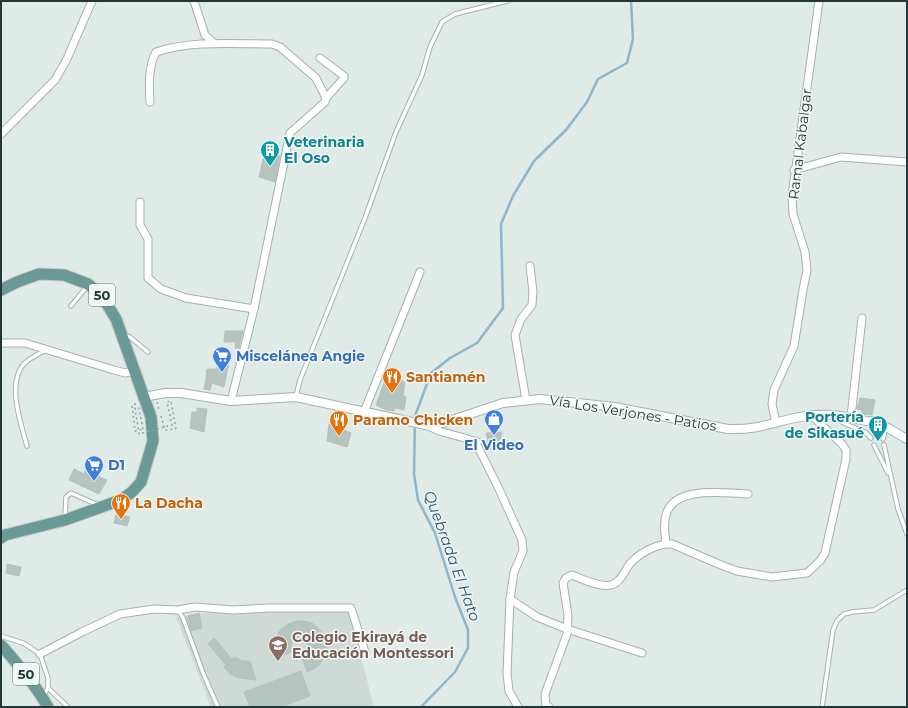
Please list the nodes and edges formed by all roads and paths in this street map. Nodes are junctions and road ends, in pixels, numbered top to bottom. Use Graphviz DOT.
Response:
graph roads {
  1 [pos="92,1"];
  2 [pos="194,1"];
  3 [pos="507,1"];
  4 [pos="819,1"];
  5 [pos="214,44"];
  6 [pos="320,58"];
  7 [pos="326,98"];
  8 [pos="150,102"];
  9 [pos="1,134"];
  10 [pos="907,162"];
  11 [pos="794,170"];
  12 [pos="140,202"];
  13 [pos="530,266"];
  14 [pos="420,272"];
  15 [pos="88,284"];
  16 [pos="1,290"];
  17 [pos="71,306"];
  18 [pos="254,309"];
  19 [pos="862,318"];
  20 [pos="121,332"];
  21 [pos="1,343"];
  22 [pos="47,350"];
  23 [pos="148,352"];
  24 [pos="134,371"];
  25 [pos="155,395"];
  26 [pos="296,397"];
  27 [pos="140,400"];
  28 [pos="526,400"];
  29 [pos="231,401"];
  30 [pos="364,412"];
  31 [pos="829,414"];
  32 [pos="811,415"];
  33 [pos="851,417"];
  34 [pos="419,423"];
  35 [pos="776,423"];
  36 [pos="887,428"];
  37 [pos="871,438"];
  38 [pos="468,439"];
  39 [pos="883,439"];
  40 [pos="907,439"];
  41 [pos="874,445"];
  42 [pos="27,446"];
  43 [pos="884,446"];
  44 [pos="500,447"];
  45 [pos="891,478"];
  46 [pos="748,494"];
  47 [pos="103,508"];
  48 [pos="65,520"];
  49 [pos="907,534"];
  50 [pos="1,538"];
  51 [pos="666,543"];
  52 [pos="907,590"];
  53 [pos="510,598"];
  54 [pos="178,610"];
  55 [pos="568,630"];
  56 [pos="1,636"];
  57 [pos="1,644"];
  58 [pos="365,652"];
  59 [pos="642,653"];
  60 [pos="40,654"];
  61 [pos="48,688"];
  62 [pos="46,702"];
  63 [pos="68,707"];
  64 [pos="218,707"];
  65 [pos="518,707"];
  66 [pos="549,707"];
  67 [pos="822,707"];
  1 -- 9 [label="street"];
  2 -- 5 [label="street"];
  3 -- 26 [label="lane"];
  4 -- 11 [label="street, Ramal Kabalgar"];
  5 -- 7 [label="street"];
  5 -- 8 [label="street"];
  6 -- 7 [label="street"];
  7 -- 18 [label="street"];
  10 -- 11 [label="street"];
  11 -- 35 [label="street, Ramal Kabalgar"];
  12 -- 18 [label="street"];
  13 -- 28 [label="street"];
  14 -- 30 [label="street"];
  15 -- 16 [label="main road, 50"];
  15 -- 17 [label="lane"];
  15 -- 20 [label="main road, 50"];
  18 -- 29 [label="street"];
  19 -- 33 [label="street"];
  20 -- 23 [label="lane"];
  20 -- 24 [label="main road, 50"];
  21 -- 22 [label="street"];
  22 -- 24 [label="street"];
  22 -- 42 [label="lane"];
  24 -- 27 [label="main road, 50"];
  25 -- 27 [label="street, Vía Los Verjones - Patios"];
  25 -- 27 [label="path, bridge"];
  25 -- 29 [label="street, Vía Los Verjones - Patios"];
  26 -- 29 [label="street, Vía Los Verjones - Patios"];
  26 -- 30 [label="street, Vía Los Verjones - Patios"];
  27 -- 47 [label="main road, 50"];
  28 -- 34 [label="street, Vía Los Verjones - Patios"];
  28 -- 35 [label="street, Vía Los Verjones - Patios"];
  30 -- 34 [label="street, Vía Los Verjones - Patios"];
  31 -- 32 [label="street, Vía Los Verjones - Patios"];
  31 -- 33 [label="street, Vía Los Verjones - Patios"];
  31 -- 37 [label="lane"];
  32 -- 35 [label="street, Vía Los Verjones - Patios"];
  32 -- 51 [label="street"];
  33 -- 36 [label="street, Vía Los Verjones - Patios"];
  34 -- 38 [label="street"];
  36 -- 39 [label="lane"];
  36 -- 40 [label="street, Vía Los Verjones - Patios"];
  38 -- 44 [label="lane"];
  38 -- 53 [label="street"];
  41 -- 45 [label="lane"];
  43 -- 45 [label="lane"];
  45 -- 49 [label="lane"];
  46 -- 51 [label="street"];
  47 -- 48 [label="main road, 50"];
  47 -- 48 [label="lane"];
  48 -- 50 [label="main road, 50"];
  51 -- 55 [label="street"];
  52 -- 67 [label="lane"];
  53 -- 55 [label="street"];
  53 -- 65 [label="street"];
  54 -- 58 [label="street"];
  54 -- 60 [label="street"];
  54 -- 64 [label="lane"];
  55 -- 59 [label="street"];
  55 -- 66 [label="street"];
  56 -- 60 [label="lane"];
  57 -- 62 [label="main road, 50"];
  60 -- 61 [label="lane"];
  61 -- 62 [label="lane"];
  61 -- 63 [label="lane"];
}
